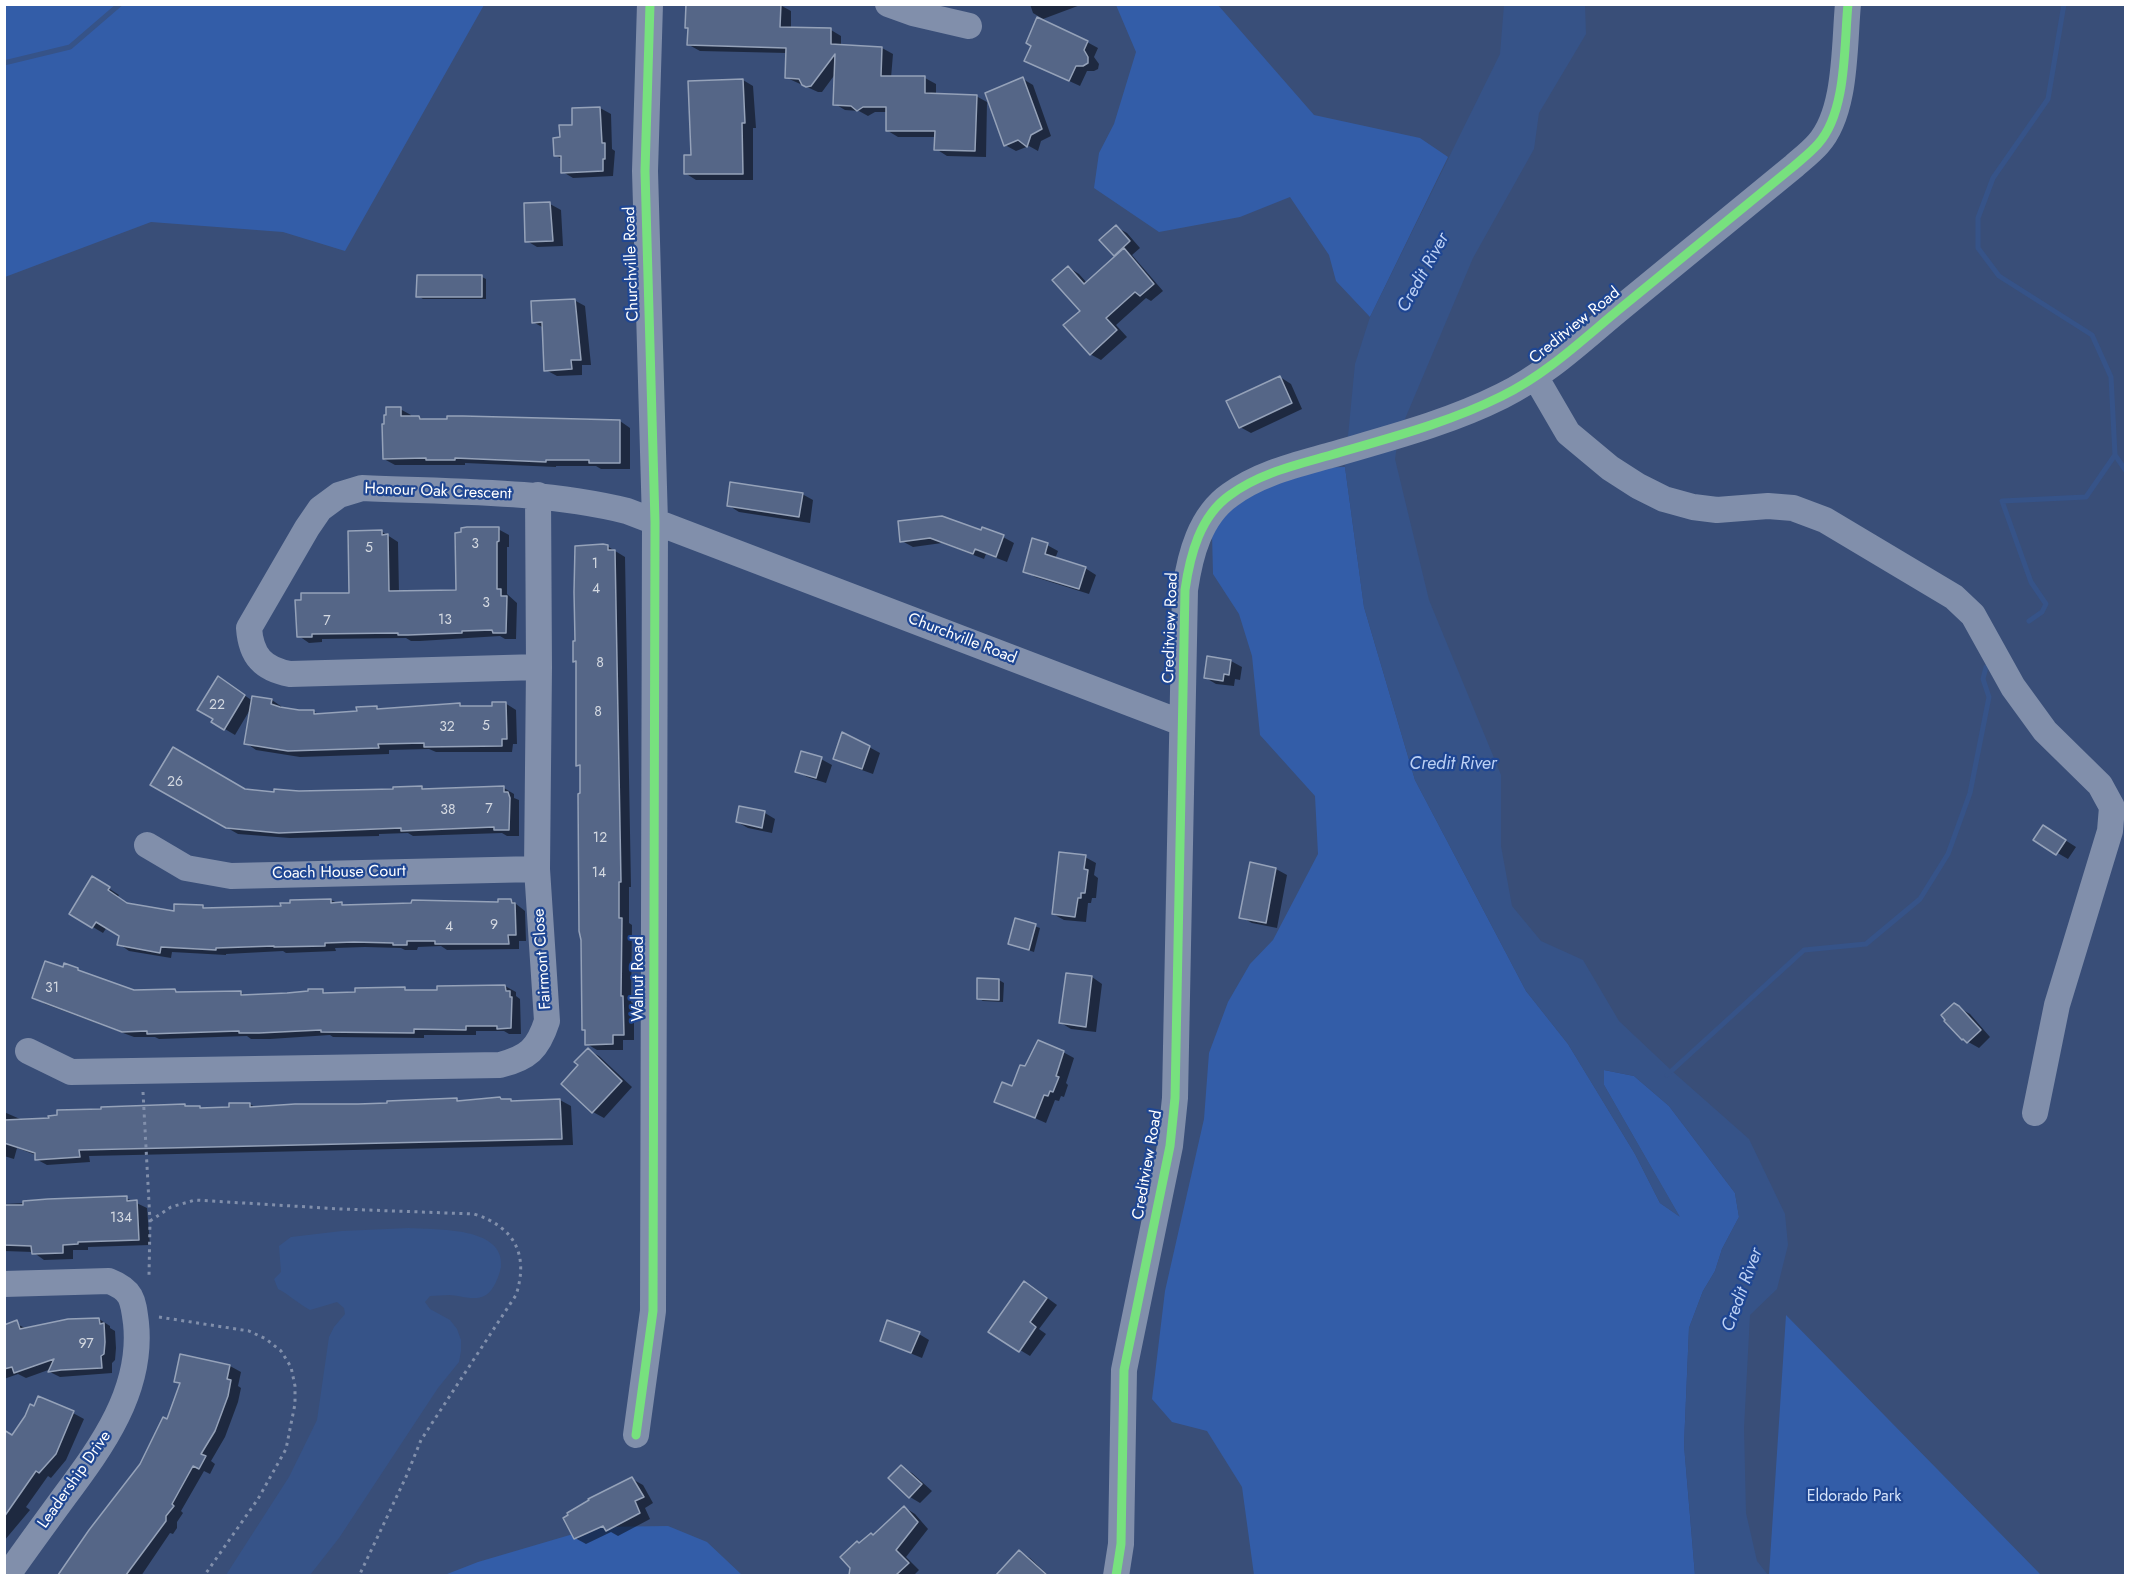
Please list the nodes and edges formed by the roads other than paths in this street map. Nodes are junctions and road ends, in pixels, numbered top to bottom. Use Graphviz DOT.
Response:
graph roads {
  1 [pos="650,4"];
  2 [pos="888,4"];
  3 [pos="1848,4"];
  4 [pos="969,26"];
  5 [pos="1536,378"];
  6 [pos="538,495"];
  7 [pos="655,522"];
  8 [pos="539,667"];
  9 [pos="1182,723"];
  10 [pos="147,845"];
  11 [pos="537,869"];
  12 [pos="28,1051"];
  13 [pos="2035,1113"];
  14 [pos="4,1284"];
  15 [pos="636,1435"];
  16 [pos="7,1575"];
  17 [pos="1116,1575"];
  1 -- 7 [label="street, Churchville Road"];
  2 -- 4 [label="street"];
  3 -- 5 [label="street, Creditview Road"];
  5 -- 9 [label="street, Creditview Road"];
  5 -- 13 [label="street"];
  6 -- 7 [label="street, Honour Oak Crescent"];
  6 -- 8 [label="street, Fairmont Close"];
  6 -- 8 [label="street, Honour Oak Crescent"];
  7 -- 9 [label="street, Churchville Road"];
  7 -- 15 [label="street, Walnut Road"];
  8 -- 11 [label="street, Fairmont Close"];
  9 -- 17 [label="street, Creditview Road"];
  10 -- 11 [label="street, Coach House Court"];
  11 -- 12 [label="street, Fairmont Close"];
  14 -- 16 [label="street, Leadership Drive"];
}
